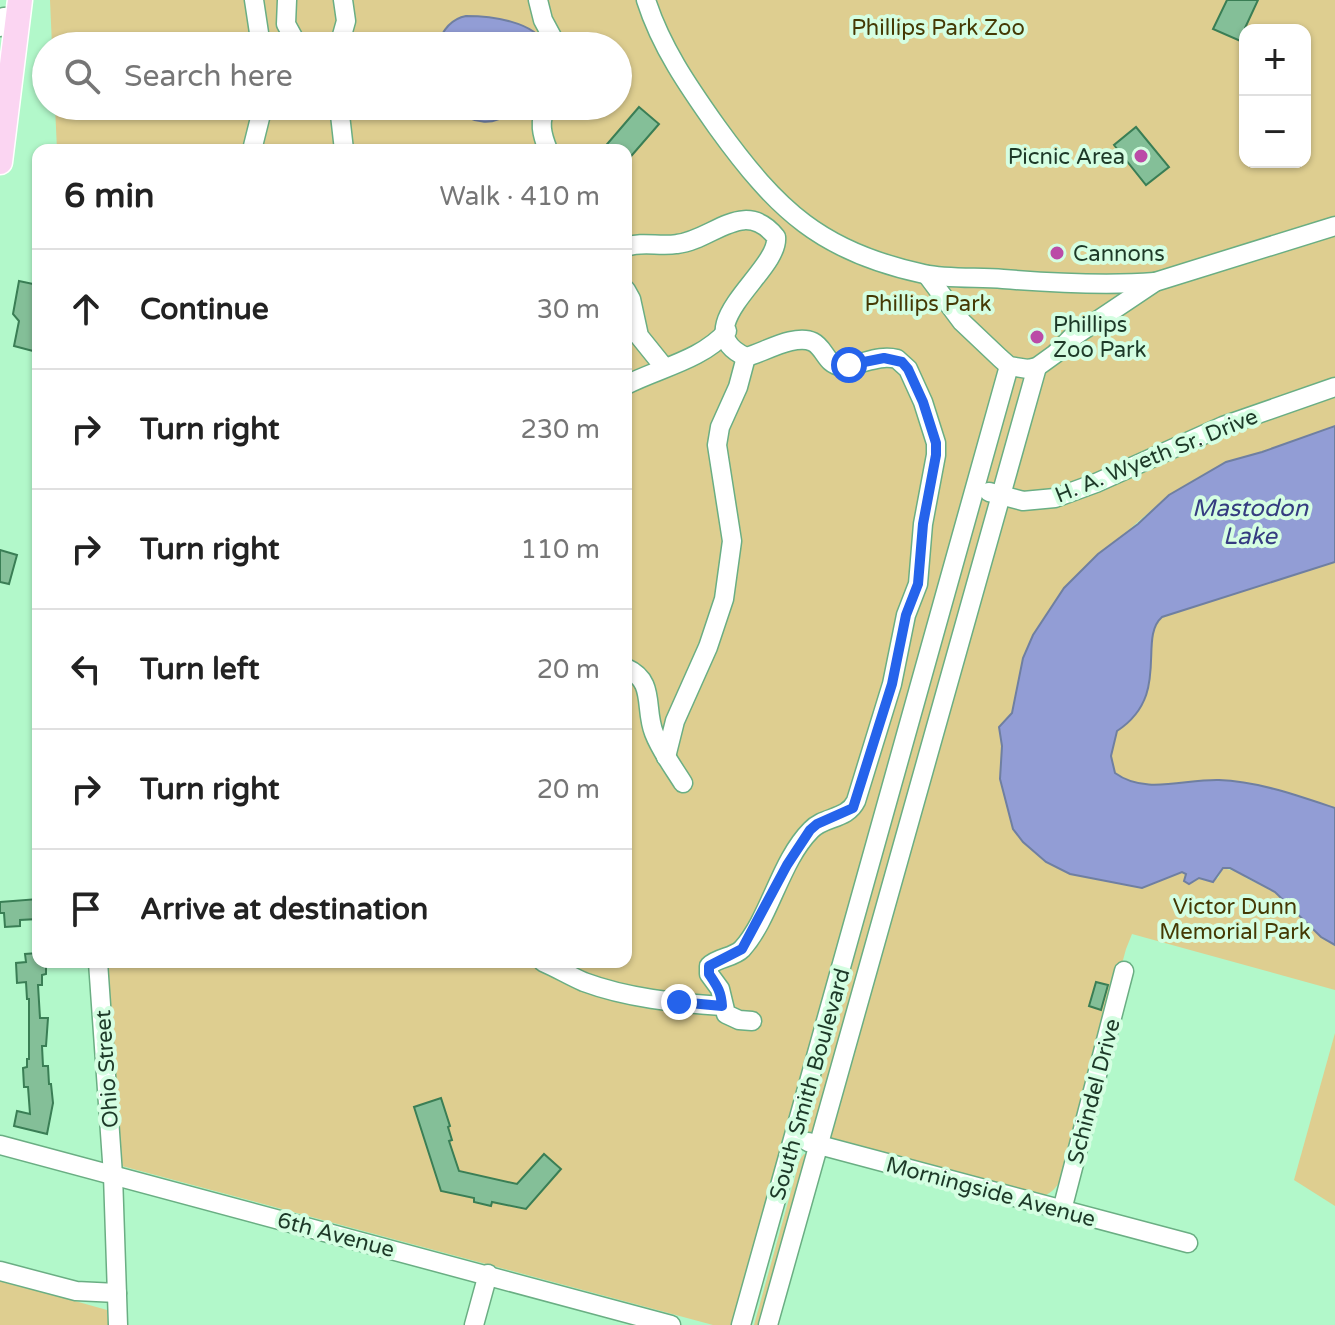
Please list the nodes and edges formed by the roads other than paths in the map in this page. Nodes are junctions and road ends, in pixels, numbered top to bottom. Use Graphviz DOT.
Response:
graph roads {
  1 [pos="254,0"];
  2 [pos="287,0"];
  3 [pos="343,0"];
  4 [pos="538,0"];
  5 [pos="646,0"];
  6 [pos="13,14"];
  7 [pos="259,32"];
  8 [pos="290,32"];
  9 [pos="343,32"];
  10 [pos="549,32"];
  11 [pos="3,119"];
  12 [pos="260,120"];
  13 [pos="341,120"];
  14 [pos="542,120"];
  15 [pos="254,144"];
  16 [pos="343,144"];
  17 [pos="546,144"];
  18 [pos="0,162"];
  19 [pos="1335,226"];
  20 [pos="632,245"];
  21 [pos="927,275"];
  22 [pos="1155,282"];
  23 [pos="632,304"];
  24 [pos="727,331"];
  25 [pos="746,357"];
  26 [pos="1009,366"];
  27 [pos="664,367"];
  28 [pos="1037,367"];
  29 [pos="632,382"];
  30 [pos="1335,387"];
  31 [pos="975,487"];
  32 [pos="1000,495"];
  33 [pos="632,671"];
  34 [pos="666,757"];
  35 [pos="683,783"];
  36 [pos="876,842"];
  37 [pos="902,849"];
  38 [pos="98,968"];
  39 [pos="556,968"];
  40 [pos="1124,971"];
  41 [pos="722,1006"];
  42 [pos="752,1021"];
  43 [pos="794,1138"];
  44 [pos="0,1145"];
  45 [pos="819,1145"];
  46 [pos="113,1175"];
  47 [pos="1062,1210"];
  48 [pos="1188,1243"];
  49 [pos="0,1271"];
  50 [pos="488,1274"];
  51 [pos="117,1293"];
  52 [pos="118,1325"];
  53 [pos="474,1325"];
  54 [pos="671,1325"];
  55 [pos="741,1325"];
  56 [pos="768,1325"];
  1 -- 7 [label="street"];
  2 -- 8 [label="street"];
  3 -- 9 [label="street"];
  4 -- 10 [label="street"];
  5 -- 21 [label="street"];
  6 -- 11 [label="main road"];
  11 -- 18 [label="main road"];
  12 -- 15 [label="street"];
  13 -- 16 [label="street"];
  14 -- 17 [label="street"];
  19 -- 22 [label="street"];
  20 -- 24 [label="street"];
  21 -- 22 [label="street"];
  21 -- 26 [label="street"];
  22 -- 28 [label="street"];
  23 -- 27 [label="street"];
  24 -- 25 [label="street"];
  24 -- 27 [label="street"];
  25 -- 34 [label="street"];
  25 -- 41 [label="street"];
  26 -- 28 [label="street"];
  26 -- 31 [label="street, South Smith Boulevard"];
  27 -- 29 [label="street"];
  28 -- 32 [label="street, South Smith Boulevard"];
  30 -- 32 [label="street, H. A. Wyeth Sr. Drive"];
  31 -- 32 [label="street, H. A. Wyeth Sr. Drive"];
  31 -- 36 [label="street, South Smith Boulevard"];
  32 -- 37 [label="street, South Smith Boulevard"];
  33 -- 34 [label="street"];
  34 -- 35 [label="street"];
  36 -- 37 [label="street"];
  36 -- 43 [label="street, South Smith Boulevard"];
  37 -- 45 [label="street, South Smith Boulevard"];
  38 -- 46 [label="street, Ohio Street"];
  39 -- 41 [label="street"];
  40 -- 47 [label="street, Schindel Drive"];
  41 -- 42 [label="street"];
  43 -- 45 [label="street, Morningside Avenue"];
  43 -- 55 [label="street, South Smith Boulevard"];
  44 -- 46 [label="street, 6th Avenue"];
  45 -- 47 [label="street, Morningside Avenue"];
  45 -- 56 [label="street, South Smith Boulevard"];
  46 -- 50 [label="street, 6th Avenue"];
  46 -- 51 [label="street, Ohio Street"];
  47 -- 48 [label="street, Morningside Avenue"];
  49 -- 51 [label="street"];
  50 -- 53 [label="street"];
  50 -- 54 [label="street, 6th Avenue"];
  51 -- 52 [label="street, Ohio Street"];
}
